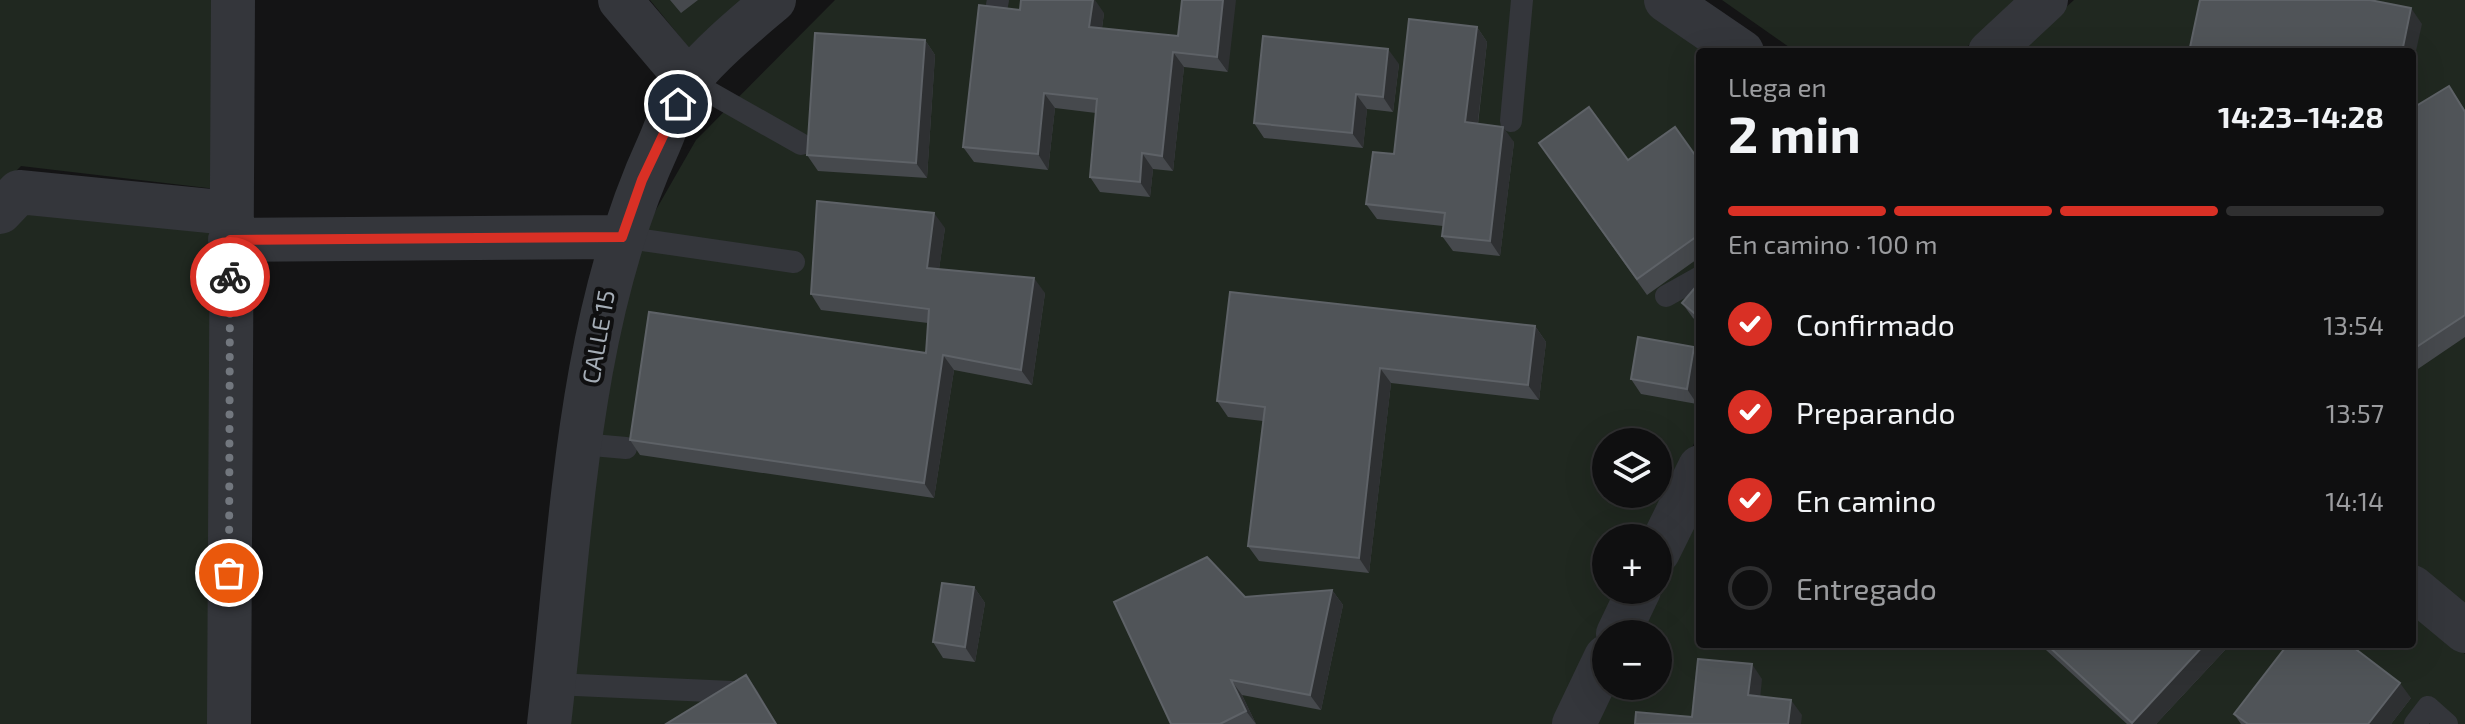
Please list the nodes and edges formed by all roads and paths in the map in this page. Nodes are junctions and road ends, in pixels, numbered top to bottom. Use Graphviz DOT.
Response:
graph roads {
  1 [pos="233,0"];
  2 [pos="620,0"];
  3 [pos="774,0"];
  4 [pos="1522,0"];
  5 [pos="1666,0"];
  6 [pos="2046,0"];
  7 [pos="1736,48"];
  8 [pos="1994,48"];
  9 [pos="688,80"];
  10 [pos="1511,121"];
  11 [pos="801,144"];
  12 [pos="0,212"];
  13 [pos="230,226"];
  14 [pos="622,237"];
  15 [pos="794,262"];
  16 [pos="1696,279"];
  17 [pos="1666,296"];
  18 [pos="581,444"];
  19 [pos="626,448"];
  20 [pos="1696,475"];
  21 [pos="1672,524"];
  22 [pos="2416,590"];
  23 [pos="2465,631"];
  24 [pos="1592,686"];
  25 [pos="732,692"];
  26 [pos="551,704"];
  27 [pos="229,724"];
  28 [pos="1574,724"];
  29 [pos="2415,724"];
  30 [pos="2447,724"];
  1 -- 13 [label="street"];
  2 -- 9 [label="street"];
  3 -- 9 [label="street, CALLE 15"];
  4 -- 10 [label="lane"];
  5 -- 7 [label="street"];
  6 -- 8 [label="street"];
  9 -- 11 [label="lane"];
  9 -- 14 [label="street, CALLE 15"];
  12 -- 13 [label="street"];
  13 -- 14 [label="street"];
  13 -- 27 [label="street"];
  14 -- 15 [label="lane"];
  14 -- 18 [label="street, CALLE 15"];
  16 -- 17 [label="lane"];
  18 -- 19 [label="lane"];
  18 -- 26 [label="street, CALLE 15"];
  20 -- 21 [label="street"];
  22 -- 23 [label="street"];
  24 -- 28 [label="street"];
  25 -- 26 [label="lane"];
  29 -- 30 [label="lane"];
}
